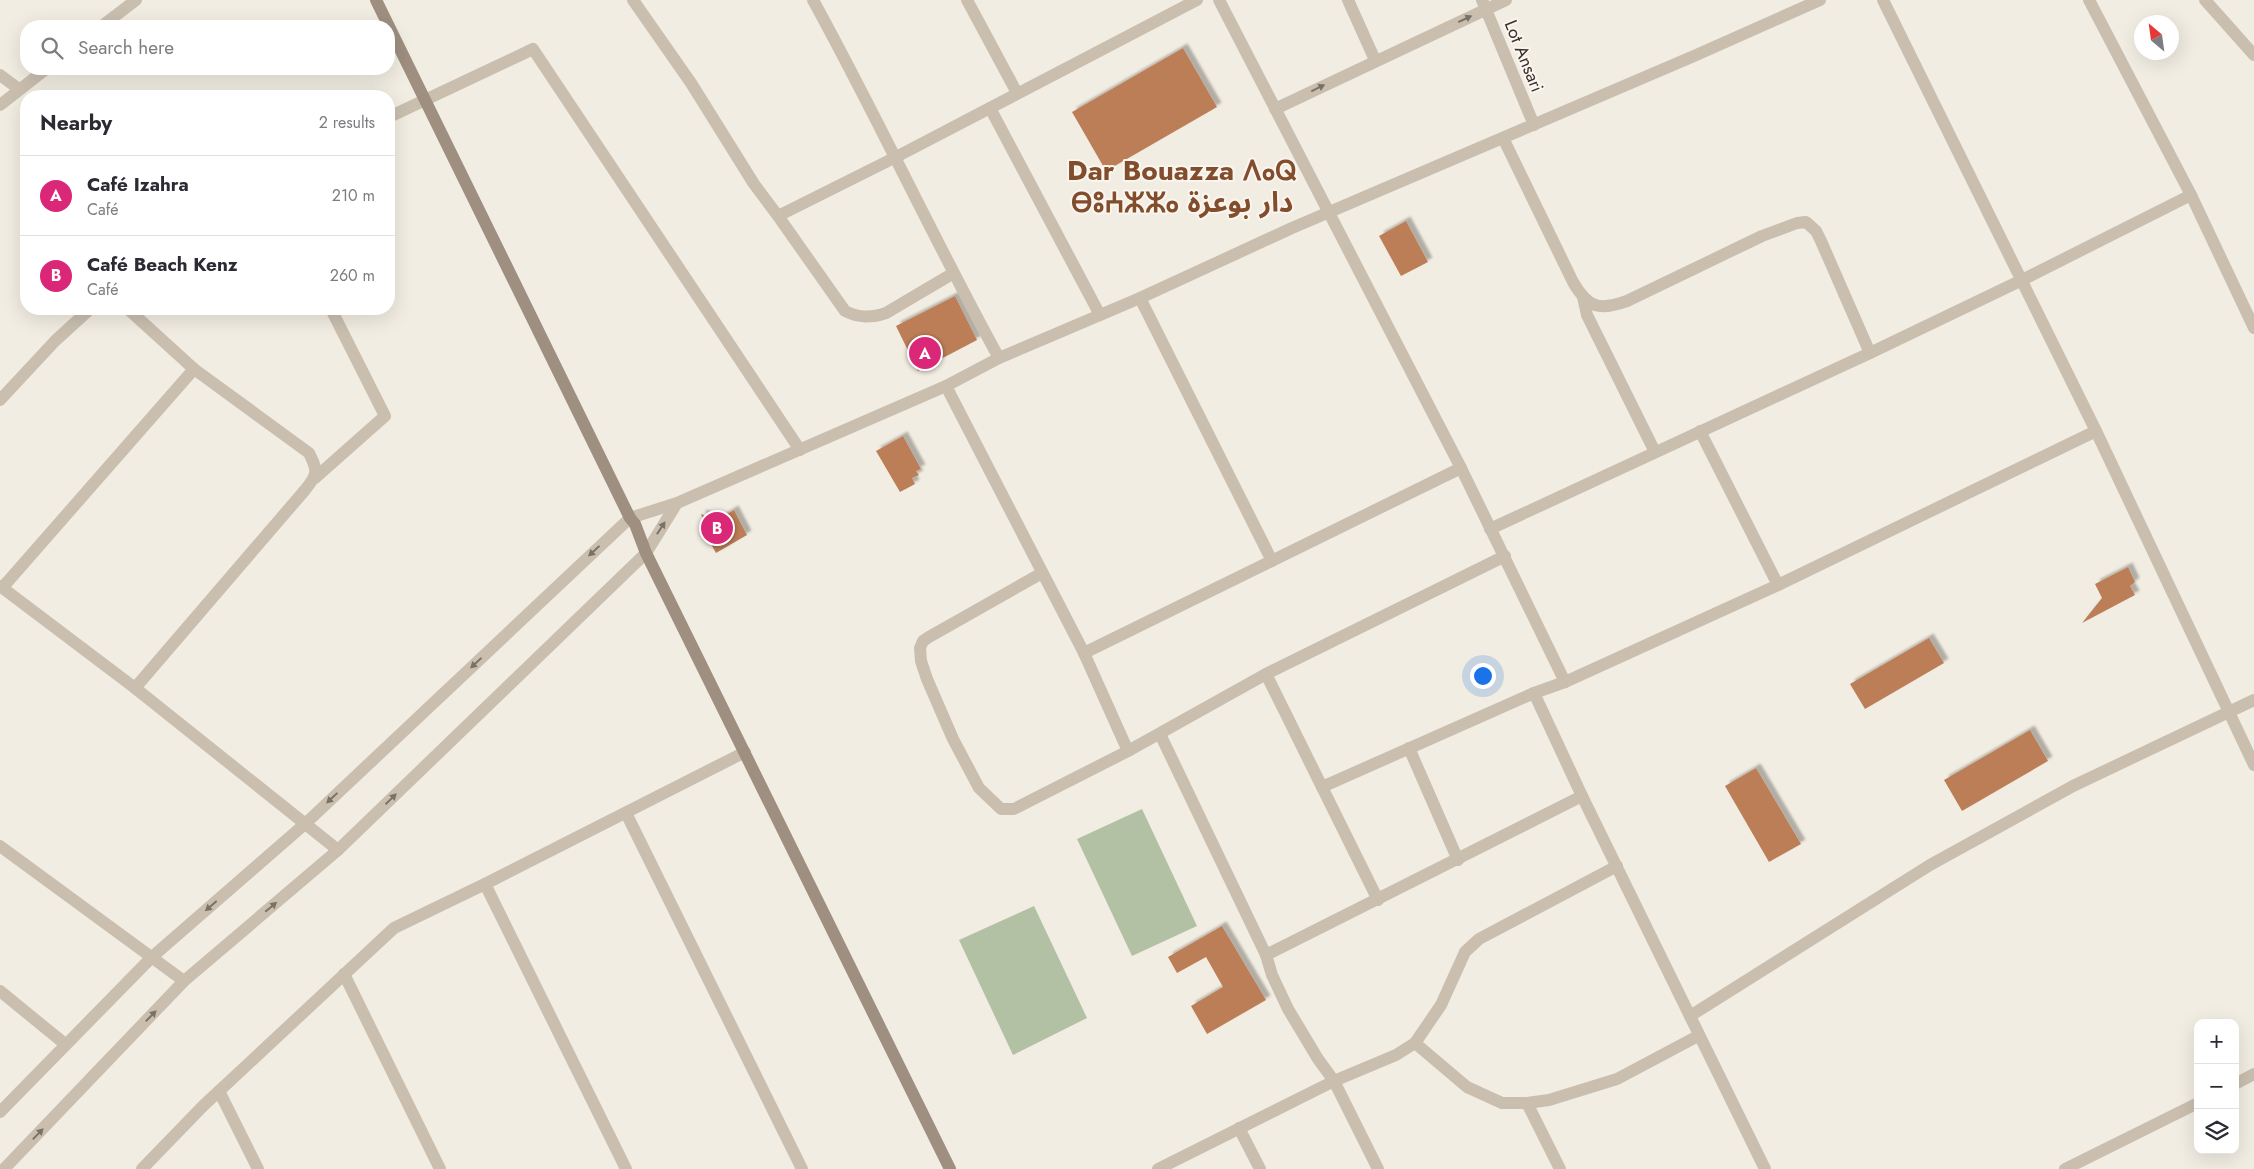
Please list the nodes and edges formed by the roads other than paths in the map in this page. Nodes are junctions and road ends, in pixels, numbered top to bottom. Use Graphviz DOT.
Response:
graph roads {
  1 [pos="136,0"];
  2 [pos="376,0"];
  3 [pos="633,0"];
  4 [pos="813,0"];
  5 [pos="967,0"];
  6 [pos="1197,0"];
  7 [pos="1219,0"];
  8 [pos="1348,0"];
  9 [pos="1506,0"];
  10 [pos="1820,0"];
  11 [pos="1883,0"];
  12 [pos="2089,0"];
  13 [pos="2205,0"];
  14 [pos="1484,4"];
  15 [pos="110,20"];
  16 [pos="386,20"];
  17 [pos="395,38"];
  18 [pos="2254,55"];
  19 [pos="1376,60"];
  20 [pos="38,75"];
  21 [pos="0,76"];
  22 [pos="19,89"];
  23 [pos="1017,93"];
  24 [pos="425,99"];
  25 [pos="0,105"];
  26 [pos="990,108"];
  27 [pos="1275,109"];
  28 [pos="395,114"];
  29 [pos="1534,125"];
  30 [pos="1503,138"];
  31 [pos="896,157"];
  32 [pos="2191,195"];
  33 [pos="1327,213"];
  34 [pos="778,216"];
  35 [pos="952,274"];
  36 [pos="2020,281"];
  37 [pos="1583,297"];
  38 [pos="1140,298"];
  39 [pos="83,315"];
  40 [pos="135,315"];
  41 [pos="334,315"];
  42 [pos="1100,315"];
  43 [pos="2254,328"];
  44 [pos="1870,353"];
  45 [pos="999,358"];
  46 [pos="194,369"];
  47 [pos="946,386"];
  48 [pos="0,400"];
  49 [pos="1700,431"];
  50 [pos="2096,431"];
  51 [pos="800,450"];
  52 [pos="1655,452"];
  53 [pos="1461,468"];
  54 [pos="315,478"];
  55 [pos="677,504"];
  56 [pos="630,518"];
  57 [pos="1490,528"];
  58 [pos="646,553"];
  59 [pos="1505,556"];
  60 [pos="1272,561"];
  61 [pos="1042,573"];
  62 [pos="1778,585"];
  63 [pos="1,586"];
  64 [pos="1084,653"];
  65 [pos="1266,674"];
  66 [pos="1565,682"];
  67 [pos="135,688"];
  68 [pos="1534,693"];
  69 [pos="2254,700"];
  70 [pos="2228,713"];
  71 [pos="1160,734"];
  72 [pos="1409,748"];
  73 [pos="1128,751"];
  74 [pos="745,752"];
  75 [pos="2254,765"];
  76 [pos="1322,787"];
  77 [pos="1582,796"];
  78 [pos="626,812"];
  79 [pos="306,824"];
  80 [pos="0,846"];
  81 [pos="338,850"];
  82 [pos="1458,860"];
  83 [pos="1616,866"];
  84 [pos="485,884"];
  85 [pos="1378,900"];
  86 [pos="1266,955"];
  87 [pos="152,957"];
  88 [pos="344,974"];
  89 [pos="184,981"];
  90 [pos="0,991"];
  91 [pos="1690,1016"];
  92 [pos="1698,1036"];
  93 [pos="1415,1043"];
  94 [pos="65,1044"];
  95 [pos="2254,1074"];
  96 [pos="1334,1081"];
  97 [pos="2239,1082"];
  98 [pos="219,1091"];
  99 [pos="1527,1103"];
  100 [pos="2194,1104"];
  101 [pos="0,1112"];
  102 [pos="1239,1128"];
  103 [pos="2070,1168"];
  104 [pos="4,1169"];
  105 [pos="142,1169"];
  106 [pos="258,1169"];
  107 [pos="440,1169"];
  108 [pos="626,1169"];
  109 [pos="802,1169"];
  110 [pos="950,1169"];
  111 [pos="1158,1169"];
  112 [pos="1260,1169"];
  113 [pos="1378,1169"];
  114 [pos="1560,1169"];
  115 [pos="1765,1169"];
  1 -- 15 [label="street"];
  2 -- 16 [label="street"];
  3 -- 34 [label="street"];
  4 -- 31 [label="street"];
  5 -- 23 [label="street"];
  6 -- 23 [label="street"];
  7 -- 27 [label="street"];
  8 -- 19 [label="street"];
  9 -- 14 [label="street"];
  10 -- 29 [label="street"];
  11 -- 36 [label="street"];
  12 -- 32 [label="street"];
  13 -- 18 [label="street"];
  19 -- 14 [label="street, one-way"];
  14 -- 29 [label="street, Lot Ansari"];
  17 -- 24 [label="street"];
  27 -- 19 [label="street, one-way"];
  20 -- 22 [label="street"];
  21 -- 22 [label="street"];
  22 -- 25 [label="street"];
  23 -- 26 [label="street"];
  24 -- 28 [label="street"];
  24 -- 51 [label="street"];
  24 -- 56 [label="street"];
  26 -- 31 [label="street"];
  26 -- 42 [label="street"];
  27 -- 33 [label="street"];
  29 -- 30 [label="street"];
  30 -- 33 [label="street"];
  30 -- 37 [label="street"];
  31 -- 34 [label="street"];
  31 -- 35 [label="street"];
  32 -- 36 [label="street"];
  32 -- 43 [label="street"];
  33 -- 38 [label="street"];
  33 -- 53 [label="street"];
  34 -- 35 [label="street"];
  35 -- 45 [label="street"];
  36 -- 44 [label="street"];
  36 -- 50 [label="street"];
  37 -- 44 [label="street"];
  37 -- 52 [label="street"];
  38 -- 42 [label="street"];
  38 -- 60 [label="street"];
  39 -- 48 [label="street"];
  40 -- 46 [label="street"];
  41 -- 54 [label="street"];
  42 -- 45 [label="street"];
  44 -- 49 [label="street"];
  45 -- 47 [label="street"];
  46 -- 54 [label="street"];
  46 -- 63 [label="street"];
  47 -- 51 [label="street"];
  47 -- 61 [label="street"];
  49 -- 52 [label="street"];
  49 -- 62 [label="street"];
  50 -- 62 [label="street"];
  50 -- 70 [label="street"];
  51 -- 55 [label="street"];
  52 -- 57 [label="street"];
  53 -- 57 [label="street"];
  53 -- 60 [label="street"];
  54 -- 67 [label="street"];
  55 -- 56 [label="street"];
  58 -- 55 [label="street, one-way"];
  56 -- 58 [label="street"];
  56 -- 79 [label="street, one-way"];
  57 -- 59 [label="street"];
  58 -- 74 [label="street"];
  81 -- 58 [label="street, one-way"];
  59 -- 65 [label="street"];
  59 -- 66 [label="street"];
  60 -- 64 [label="street"];
  61 -- 64 [label="street"];
  61 -- 73 [label="street"];
  62 -- 66 [label="street"];
  63 -- 67 [label="street"];
  64 -- 73 [label="street"];
  65 -- 71 [label="street"];
  65 -- 76 [label="street"];
  66 -- 68 [label="street"];
  67 -- 79 [label="street"];
  68 -- 72 [label="street"];
  68 -- 77 [label="street"];
  69 -- 70 [label="street"];
  70 -- 75 [label="street"];
  70 -- 91 [label="street"];
  71 -- 73 [label="street"];
  71 -- 86 [label="street"];
  72 -- 76 [label="street"];
  72 -- 82 [label="street"];
  74 -- 78 [label="street"];
  74 -- 110 [label="street"];
  76 -- 85 [label="street"];
  77 -- 82 [label="street"];
  77 -- 83 [label="street"];
  78 -- 84 [label="street"];
  78 -- 109 [label="street"];
  79 -- 81 [label="street"];
  79 -- 87 [label="street, one-way"];
  80 -- 87 [label="street"];
  89 -- 81 [label="street, one-way"];
  82 -- 85 [label="street"];
  83 -- 91 [label="street"];
  83 -- 93 [label="street"];
  84 -- 88 [label="street"];
  84 -- 108 [label="street"];
  85 -- 86 [label="street"];
  86 -- 96 [label="street"];
  87 -- 89 [label="street"];
  87 -- 94 [label="street"];
  88 -- 98 [label="street"];
  88 -- 107 [label="street"];
  104 -- 89 [label="street, one-way"];
  90 -- 94 [label="street"];
  91 -- 92 [label="street"];
  92 -- 99 [label="street"];
  92 -- 115 [label="street"];
  93 -- 96 [label="street"];
  93 -- 99 [label="street"];
  94 -- 101 [label="street"];
  95 -- 97 [label="street"];
  96 -- 102 [label="street"];
  96 -- 113 [label="street"];
  98 -- 105 [label="street"];
  98 -- 106 [label="street"];
  99 -- 114 [label="street"];
  100 -- 103 [label="street"];
  102 -- 111 [label="street"];
  102 -- 112 [label="street"];
}
